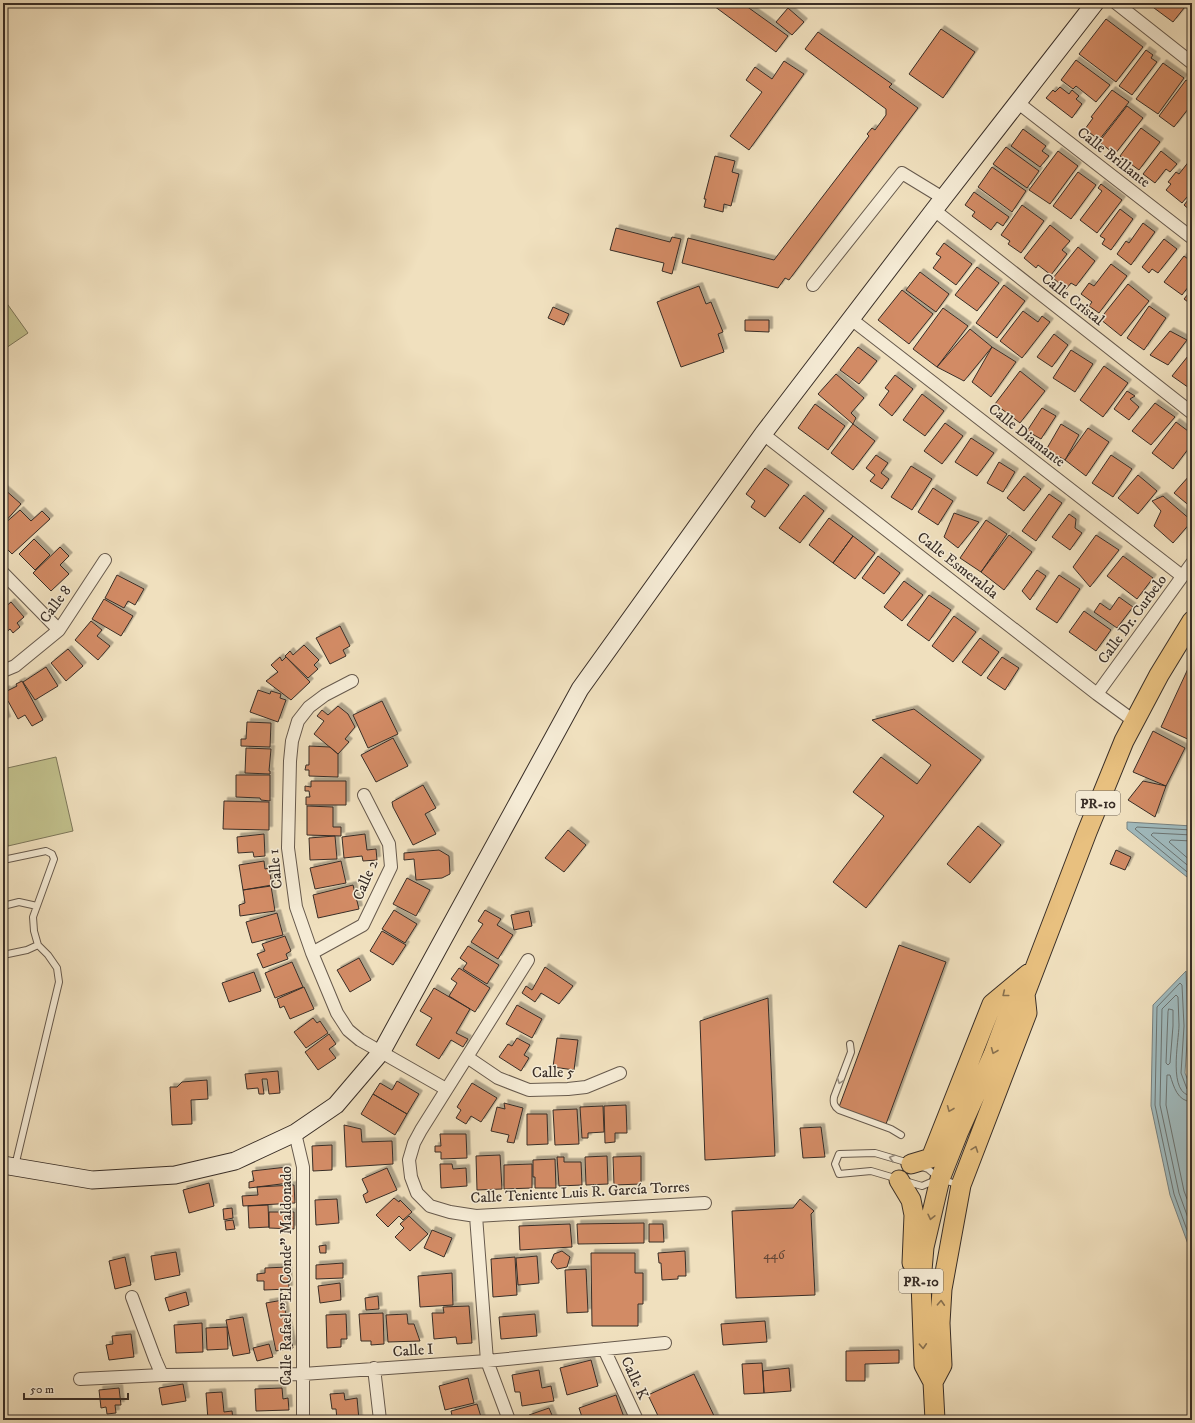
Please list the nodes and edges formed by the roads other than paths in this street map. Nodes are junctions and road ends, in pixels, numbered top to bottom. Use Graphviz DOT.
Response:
graph roads {
  1 [pos="1095,3"];
  2 [pos="1116,3"];
  3 [pos="1192,63"];
  4 [pos="1017,102"];
  5 [pos="938,204"];
  6 [pos="1192,238"];
  7 [pos="813,285"];
  8 [pos="851,319"];
  9 [pos="1192,413"];
  10 [pos="763,434"];
  11 [pos="105,560"];
  12 [pos="1192,563"];
  13 [pos="3,574"];
  14 [pos="1182,576"];
  15 [pos="1192,621"];
  16 [pos="59,630"];
  17 [pos="3,671"];
  18 [pos="352,681"];
  19 [pos="1097,694"];
  20 [pos="1134,721"];
  21 [pos="364,795"];
  22 [pos="3,860"];
  23 [pos="3,906"];
  24 [pos="37,906"];
  25 [pos="38,945"];
  26 [pos="312,953"];
  27 [pos="3,955"];
  28 [pos="528,960"];
  29 [pos="1035,968"];
  30 [pos="1025,994"];
  31 [pos="850,1044"];
  32 [pos="382,1051"];
  33 [pos="467,1057"];
  34 [pos="620,1073"];
  35 [pos="446,1089"];
  36 [pos="295,1133"];
  37 [pos="901,1135"];
  38 [pos="911,1164"];
  39 [pos="9,1166"];
  40 [pos="940,1179"];
  41 [pos="899,1180"];
  42 [pos="961,1185"];
  43 [pos="706,1203"];
  44 [pos="476,1216"];
  45 [pos="921,1288"];
  46 [pos="132,1297"];
  47 [pos="665,1343"];
  48 [pos="604,1349"];
  49 [pos="487,1361"];
  50 [pos="374,1368"];
  51 [pos="303,1374"];
  52 [pos="162,1375"];
  53 [pos="80,1379"];
  54 [pos="933,1382"];
  55 [pos="303,1420"];
  56 [pos="380,1420"];
  57 [pos="509,1420"];
  58 [pos="637,1420"];
  59 [pos="935,1420"];
  1 -- 4 [label="street"];
  2 -- 3 [label="street"];
  4 -- 5 [label="street"];
  4 -- 6 [label="street, Calle Brillante"];
  5 -- 7 [label="street, Calle Cristal"];
  5 -- 8 [label="street"];
  5 -- 9 [label="street, Calle Cristal"];
  8 -- 10 [label="street"];
  8 -- 14 [label="street, Calle Diamante"];
  10 -- 19 [label="street, Calle Esmeralda"];
  10 -- 32 [label="street"];
  11 -- 16 [label="street, Calle 8"];
  12 -- 14 [label="street, Calle Dr. Curbelo"];
  13 -- 16 [label="street"];
  14 -- 19 [label="street, Calle Dr. Curbelo"];
  15 -- 20 [label="main road, PR-10"];
  16 -- 17 [label="street, Calle 8"];
  18 -- 26 [label="street, Calle 1"];
  19 -- 20 [label="street, Calle Esmeralda"];
  20 -- 29 [label="main road, PR-10"];
  21 -- 26 [label="street, Calle 2"];
  22 -- 24 [label="lane"];
  23 -- 24 [label="lane"];
  24 -- 25 [label="lane"];
  25 -- 27 [label="lane"];
  25 -- 39 [label="lane"];
  26 -- 32 [label="street, Calle 1"];
  28 -- 33 [label="street, Calle Teniente Luis R. García Torres"];
  29 -- 30 [label="main road, PR-10"];
  29 -- 38 [label="main road, one-way"];
  30 -- 40 [label="main road, PR-10, one-way"];
  42 -- 30 [label="main road, PR-10, one-way"];
  31 -- 37 [label="lane, one-way"];
  32 -- 35 [label="street, Calle 1"];
  32 -- 36 [label="street"];
  33 -- 34 [label="street, Calle 5"];
  33 -- 35 [label="street, Calle Teniente Luis R. García Torres"];
  35 -- 44 [label="street, Calle Teniente Luis R. García Torres"];
  36 -- 39 [label="street"];
  36 -- 51 [label="street, Calle Rafael \"El Conde\" Maldonado"];
  38 -- 40 [label="lane"];
  38 -- 41 [label="lane, one-way"];
  40 -- 41 [label="lane"];
  40 -- 42 [label="lane"];
  40 -- 45 [label="main road, PR-10, one-way"];
  41 -- 45 [label="main road"];
  54 -- 42 [label="main road, PR-10, one-way"];
  43 -- 44 [label="street, Calle Teniente Luis R. García Torres"];
  44 -- 49 [label="street"];
  45 -- 54 [label="main road, PR-10, one-way"];
  46 -- 52 [label="street"];
  47 -- 48 [label="street, Calle I"];
  48 -- 49 [label="street, Calle I"];
  48 -- 58 [label="street, Calle K"];
  49 -- 50 [label="street, Calle I"];
  49 -- 57 [label="street"];
  50 -- 51 [label="street, Calle I"];
  50 -- 56 [label="street"];
  51 -- 52 [label="street, Calle I"];
  51 -- 55 [label="street, Calle Rafael \"El Conde\" Maldonado"];
  52 -- 53 [label="street, Calle I"];
  54 -- 59 [label="main road, PR-10"];
}
